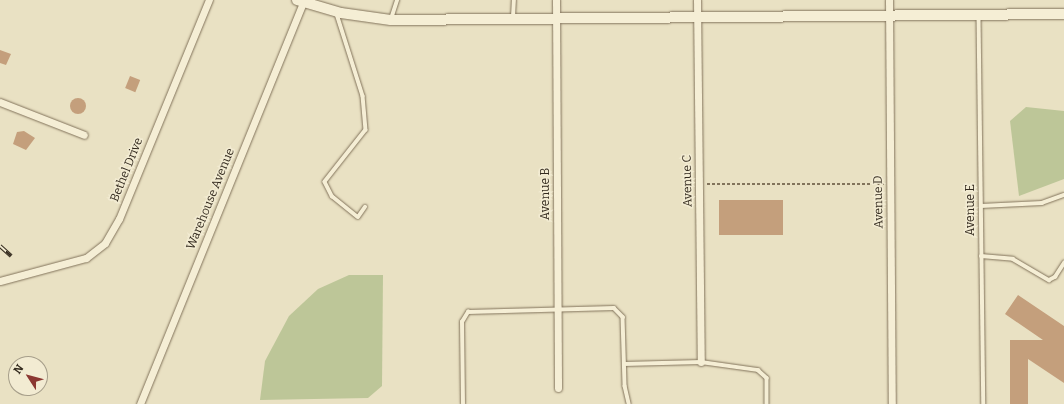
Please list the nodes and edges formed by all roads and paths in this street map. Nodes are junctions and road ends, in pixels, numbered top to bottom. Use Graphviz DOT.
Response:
graph roads {
  1 [pos="209,0"];
  2 [pos="397,0"];
  3 [pos="514,0"];
  4 [pos="556,0"];
  5 [pos="697,0"];
  6 [pos="889,0"];
  7 [pos="301,1"];
  8 [pos="336,11"];
  9 [pos="1064,14"];
  10 [pos="979,15"];
  11 [pos="697,16"];
  12 [pos="889,17"];
  13 [pos="513,18"];
  14 [pos="556,18"];
  15 [pos="391,20"];
  16 [pos="0,102"];
  17 [pos="84,135"];
  18 [pos="699,184"];
  19 [pos="890,184"];
  20 [pos="1064,196"];
  21 [pos="981,206"];
  22 [pos="365,207"];
  23 [pos="981,256"];
  24 [pos="1064,263"];
  25 [pos="0,281"];
  26 [pos="558,309"];
  27 [pos="701,362"];
  28 [pos="624,364"];
  29 [pos="558,388"];
  30 [pos="140,404"];
  31 [pos="463,404"];
  32 [pos="629,404"];
  33 [pos="766,404"];
  34 [pos="892,404"];
  35 [pos="984,404"];
  1 -- 25 [label="street, Bethel Drive"];
  2 -- 15 [label="lane"];
  3 -- 13 [label="lane"];
  4 -- 14 [label="street, Avenue B"];
  5 -- 11 [label="street, Avenue C"];
  6 -- 12 [label="street, Avenue D"];
  7 -- 8 [label="street"];
  7 -- 30 [label="street, Warehouse Avenue"];
  8 -- 15 [label="street"];
  8 -- 22 [label="lane"];
  9 -- 10 [label="street"];
  10 -- 12 [label="street"];
  10 -- 21 [label="lane, Avenue E"];
  11 -- 12 [label="street"];
  11 -- 14 [label="street"];
  11 -- 18 [label="street, Avenue C"];
  12 -- 19 [label="street, Avenue D"];
  13 -- 14 [label="street"];
  13 -- 15 [label="street"];
  14 -- 26 [label="street, Avenue B"];
  16 -- 17 [label="street"];
  18 -- 19 [label="path"];
  18 -- 27 [label="street, Avenue C"];
  19 -- 34 [label="street, Avenue D"];
  20 -- 21 [label="lane"];
  21 -- 23 [label="lane, Avenue E"];
  23 -- 24 [label="lane"];
  23 -- 35 [label="lane, Avenue E"];
  26 -- 28 [label="lane"];
  26 -- 29 [label="street, Avenue B"];
  26 -- 31 [label="lane"];
  27 -- 28 [label="lane"];
  27 -- 33 [label="lane"];
  28 -- 32 [label="lane"];
}
